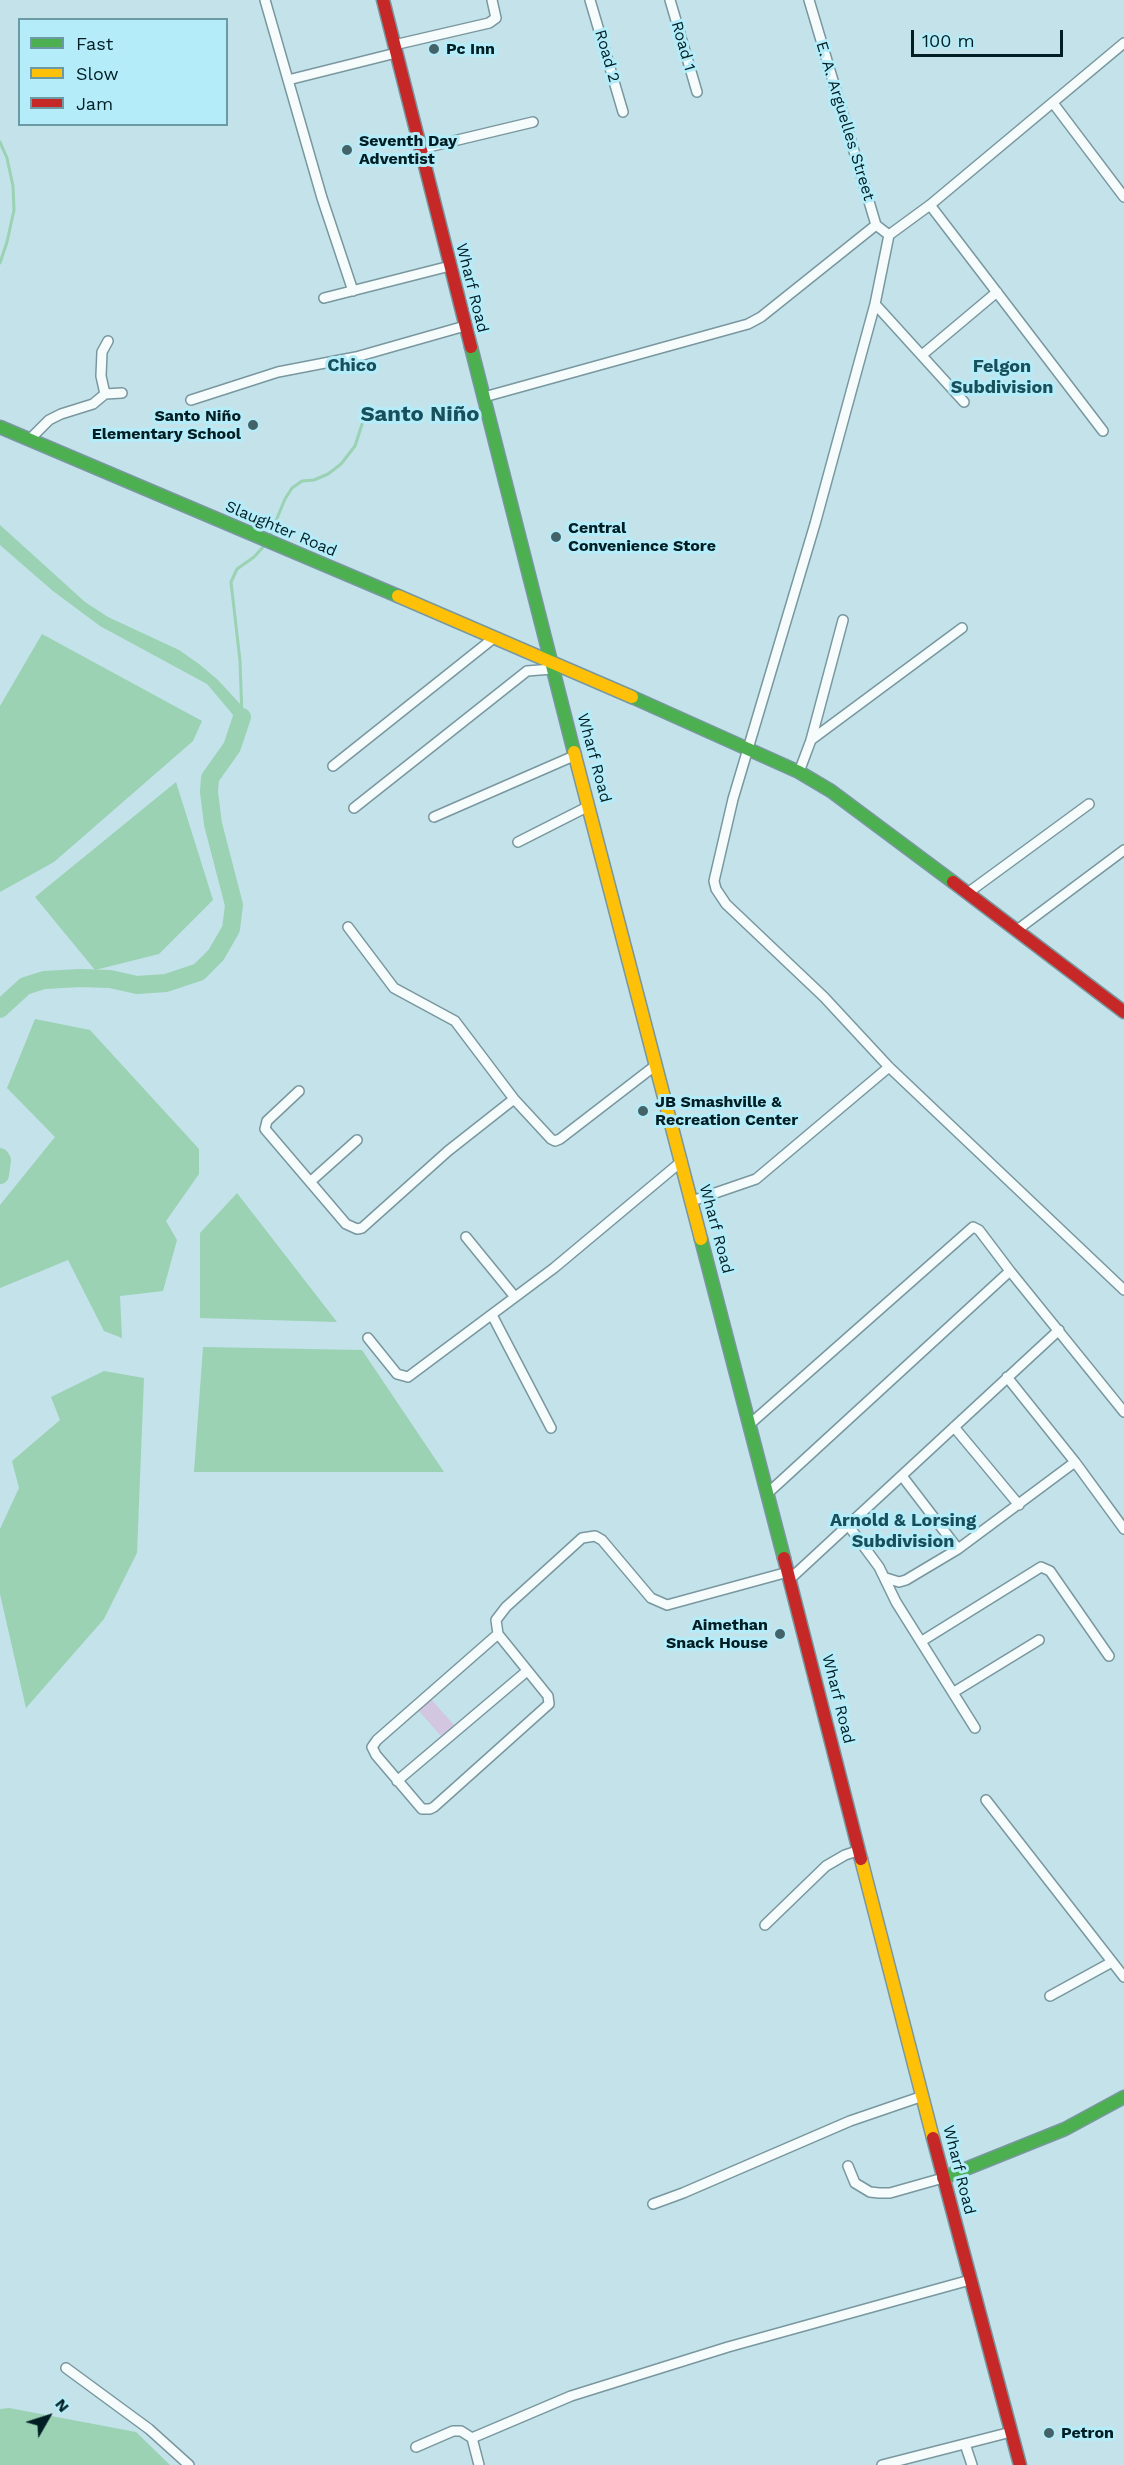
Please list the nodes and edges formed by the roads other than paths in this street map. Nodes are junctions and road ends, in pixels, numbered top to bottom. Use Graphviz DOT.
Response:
graph roads {
  1 [pos="265,0"];
  2 [pos="383,0"];
  3 [pos="492,0"];
  4 [pos="590,0"];
  5 [pos="670,0"];
  6 [pos="809,0"];
  7 [pos="1124,45"];
  8 [pos="395,49"];
  9 [pos="288,80"];
  10 [pos="697,92"];
  11 [pos="1053,103"];
  12 [pos="623,112"];
  13 [pos="533,122"];
  14 [pos="420,149"];
  15 [pos="1124,197"];
  16 [pos="930,205"];
  17 [pos="876,225"];
  18 [pos="889,235"];
  19 [pos="450,266"];
  20 [pos="353,291"];
  21 [pos="998,292"];
  22 [pos="324,298"];
  23 [pos="875,303"];
  24 [pos="465,326"];
  25 [pos="108,341"];
  26 [pos="922,355"];
  27 [pos="122,393"];
  28 [pos="105,394"];
  29 [pos="484,397"];
  30 [pos="190,400"];
  31 [pos="964,402"];
  32 [pos="0,427"];
  33 [pos="1103,431"];
  34 [pos="29,440"];
  35 [pos="843,620"];
  36 [pos="962,628"];
  37 [pos="495,638"];
  38 [pos="551,665"];
  39 [pos="811,740"];
  40 [pos="747,750"];
  41 [pos="576,755"];
  42 [pos="333,766"];
  43 [pos="799,772"];
  44 [pos="1089,804"];
  45 [pos="589,806"];
  46 [pos="354,808"];
  47 [pos="434,817"];
  48 [pos="518,842"];
  49 [pos="1124,849"];
  50 [pos="969,892"];
  51 [pos="348,927"];
  52 [pos="1017,930"];
  53 [pos="1124,1012"];
  54 [pos="656,1065"];
  55 [pos="889,1067"];
  56 [pos="300,1091"];
  57 [pos="514,1099"];
  58 [pos="357,1140"];
  59 [pos="682,1161"];
  60 [pos="310,1182"];
  61 [pos="692,1201"];
  62 [pos="466,1237"];
  63 [pos="1010,1271"];
  64 [pos="1124,1290"];
  65 [pos="515,1298"];
  66 [pos="492,1315"];
  67 [pos="1059,1330"];
  68 [pos="368,1338"];
  69 [pos="1007,1377"];
  70 [pos="1121,1401"];
  71 [pos="1124,1413"];
  72 [pos="750,1424"];
  73 [pos="954,1427"];
  74 [pos="551,1428"];
  75 [pos="1075,1462"];
  76 [pos="902,1476"];
  77 [pos="768,1493"];
  78 [pos="1019,1506"];
  79 [pos="848,1525"];
  80 [pos="1124,1528"];
  81 [pos="958,1549"];
  82 [pos="789,1575"];
  83 [pos="886,1578"];
  84 [pos="498,1634"];
  85 [pos="1039,1640"];
  86 [pos="922,1641"];
  87 [pos="1109,1656"];
  88 [pos="528,1671"];
  89 [pos="954,1692"];
  90 [pos="975,1728"];
  91 [pos="398,1781"];
  92 [pos="986,1800"];
  93 [pos="860,1850"];
  94 [pos="765,1924"];
  95 [pos="1112,1962"];
  96 [pos="1124,1977"];
  97 [pos="1050,1996"];
  98 [pos="923,2096"];
  99 [pos="1124,2097"];
  100 [pos="848,2166"];
  101 [pos="943,2178"];
  102 [pos="653,2204"];
  103 [pos="970,2280"];
  104 [pos="66,2368"];
  105 [pos="1011,2432"];
  106 [pos="472,2439"];
  107 [pos="965,2444"];
  108 [pos="416,2446"];
  109 [pos="1017,2463"];
  110 [pos="189,2465"];
  111 [pos="480,2465"];
  112 [pos="882,2465"];
  113 [pos="972,2465"];
  1 -- 9 [label="street"];
  2 -- 8 [label="main road, Wharf Road"];
  3 -- 8 [label="street"];
  4 -- 12 [label="street, Road 2"];
  5 -- 10 [label="street, Road 1"];
  6 -- 17 [label="street, E. A. Arguelles Street"];
  7 -- 11 [label="street"];
  8 -- 9 [label="street"];
  8 -- 14 [label="main road, Wharf Road"];
  9 -- 20 [label="street"];
  11 -- 15 [label="street"];
  11 -- 16 [label="street"];
  13 -- 14 [label="street"];
  14 -- 19 [label="main road, Wharf Road"];
  16 -- 18 [label="street"];
  16 -- 21 [label="street"];
  17 -- 18 [label="street"];
  17 -- 29 [label="street"];
  18 -- 23 [label="street"];
  19 -- 20 [label="street"];
  19 -- 24 [label="main road, Wharf Road"];
  20 -- 22 [label="street"];
  21 -- 26 [label="street"];
  21 -- 33 [label="street"];
  23 -- 26 [label="street"];
  23 -- 40 [label="street"];
  24 -- 29 [label="main road, Wharf Road"];
  24 -- 30 [label="street"];
  25 -- 28 [label="street"];
  26 -- 31 [label="street"];
  27 -- 28 [label="street"];
  28 -- 34 [label="street"];
  29 -- 38 [label="main road, Wharf Road"];
  32 -- 34 [label="main road, Slaughter Road"];
  34 -- 37 [label="main road, Slaughter Road"];
  35 -- 39 [label="street"];
  36 -- 39 [label="street"];
  37 -- 38 [label="main road, Slaughter Road"];
  37 -- 42 [label="street"];
  38 -- 40 [label="main road, Slaughter Road"];
  38 -- 41 [label="main road, Wharf Road"];
  38 -- 46 [label="street"];
  39 -- 43 [label="street"];
  40 -- 43 [label="main road, Slaughter Road"];
  40 -- 55 [label="street"];
  41 -- 45 [label="main road, Wharf Road"];
  41 -- 47 [label="street"];
  43 -- 50 [label="main road, Slaughter Road"];
  44 -- 50 [label="street"];
  45 -- 48 [label="street"];
  45 -- 54 [label="main road, Wharf Road"];
  49 -- 52 [label="street"];
  50 -- 52 [label="main road, Slaughter Road"];
  51 -- 57 [label="street"];
  52 -- 53 [label="main road, Slaughter Road"];
  54 -- 57 [label="street"];
  54 -- 59 [label="main road, Wharf Road"];
  55 -- 61 [label="street"];
  55 -- 64 [label="street"];
  56 -- 60 [label="street"];
  57 -- 60 [label="street"];
  58 -- 60 [label="street"];
  59 -- 61 [label="main road, Wharf Road"];
  59 -- 65 [label="street"];
  61 -- 72 [label="main road, Wharf Road"];
  62 -- 65 [label="street"];
  63 -- 67 [label="street"];
  63 -- 72 [label="street"];
  63 -- 77 [label="street"];
  65 -- 66 [label="street"];
  66 -- 68 [label="street"];
  66 -- 74 [label="street"];
  67 -- 69 [label="street"];
  67 -- 70 [label="street"];
  69 -- 73 [label="street"];
  69 -- 75 [label="street"];
  70 -- 71 [label="street"];
  72 -- 77 [label="main road, Wharf Road"];
  73 -- 76 [label="street"];
  73 -- 78 [label="street"];
  75 -- 78 [label="street"];
  75 -- 80 [label="street"];
  76 -- 79 [label="street"];
  76 -- 81 [label="street"];
  77 -- 82 [label="main road, Wharf Road"];
  78 -- 81 [label="street"];
  79 -- 82 [label="street"];
  79 -- 83 [label="street"];
  81 -- 83 [label="street"];
  82 -- 84 [label="street"];
  82 -- 93 [label="main road, Wharf Road"];
  83 -- 86 [label="street"];
  84 -- 88 [label="street"];
  84 -- 91 [label="street"];
  85 -- 89 [label="street"];
  86 -- 87 [label="street"];
  86 -- 89 [label="street"];
  88 -- 91 [label="street"];
  88 -- 91 [label="street"];
  89 -- 90 [label="street"];
  92 -- 95 [label="street"];
  93 -- 94 [label="street"];
  93 -- 98 [label="main road, Wharf Road"];
  95 -- 96 [label="street"];
  95 -- 97 [label="street"];
  98 -- 101 [label="main road, Wharf Road"];
  98 -- 102 [label="street"];
  99 -- 101 [label="main road"];
  100 -- 101 [label="street"];
  101 -- 103 [label="main road, Wharf Road"];
  103 -- 105 [label="main road, Wharf Road"];
  103 -- 106 [label="street"];
  104 -- 110 [label="street"];
  105 -- 107 [label="street"];
  105 -- 109 [label="main road, Wharf Road"];
  106 -- 108 [label="street"];
  106 -- 111 [label="street"];
  107 -- 112 [label="street"];
  107 -- 113 [label="street"];
}
